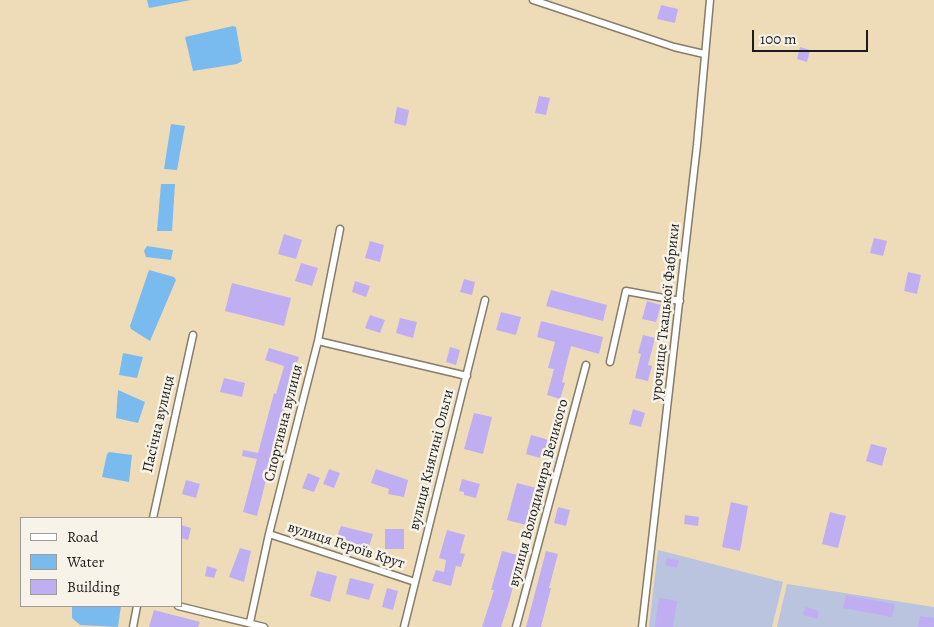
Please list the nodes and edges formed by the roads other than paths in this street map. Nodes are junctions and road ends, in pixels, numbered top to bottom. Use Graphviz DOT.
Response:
graph roads {
  1 [pos="533,0"];
  2 [pos="710,0"];
  3 [pos="704,54"];
  4 [pos="340,229"];
  5 [pos="485,300"];
  6 [pos="680,301"];
  7 [pos="193,335"];
  8 [pos="318,341"];
  9 [pos="610,362"];
  10 [pos="586,365"];
  11 [pos="466,376"];
  12 [pos="153,517"];
  13 [pos="269,534"];
  14 [pos="415,582"];
  15 [pos="137,607"];
  16 [pos="182,607"];
  17 [pos="250,622"];
  18 [pos="133,627"];
  19 [pos="264,627"];
  20 [pos="404,627"];
  21 [pos="516,627"];
  22 [pos="642,627"];
  1 -- 3 [label="street"];
  2 -- 3 [label="street, урочище Ткацької Фабрики"];
  3 -- 6 [label="street, урочище Ткацької Фабрики"];
  4 -- 8 [label="street, Спортивна вулиця"];
  5 -- 11 [label="street, вулиця Княгині Ольги"];
  6 -- 9 [label="street"];
  6 -- 22 [label="street, урочище Ткацької Фабрики"];
  7 -- 12 [label="street, Пасічна вулиця"];
  8 -- 11 [label="street"];
  8 -- 13 [label="street, Спортивна вулиця"];
  10 -- 21 [label="street, вулиця Володимира Великого"];
  11 -- 14 [label="street, вулиця Княгині Ольги"];
  13 -- 14 [label="street, вулиця Героїв Крут"];
  13 -- 17 [label="street, Спортивна вулиця"];
  14 -- 20 [label="street, вулиця Княгині Ольги"];
  15 -- 18 [label="street"];
  16 -- 17 [label="street"];
  17 -- 19 [label="street"];
}
